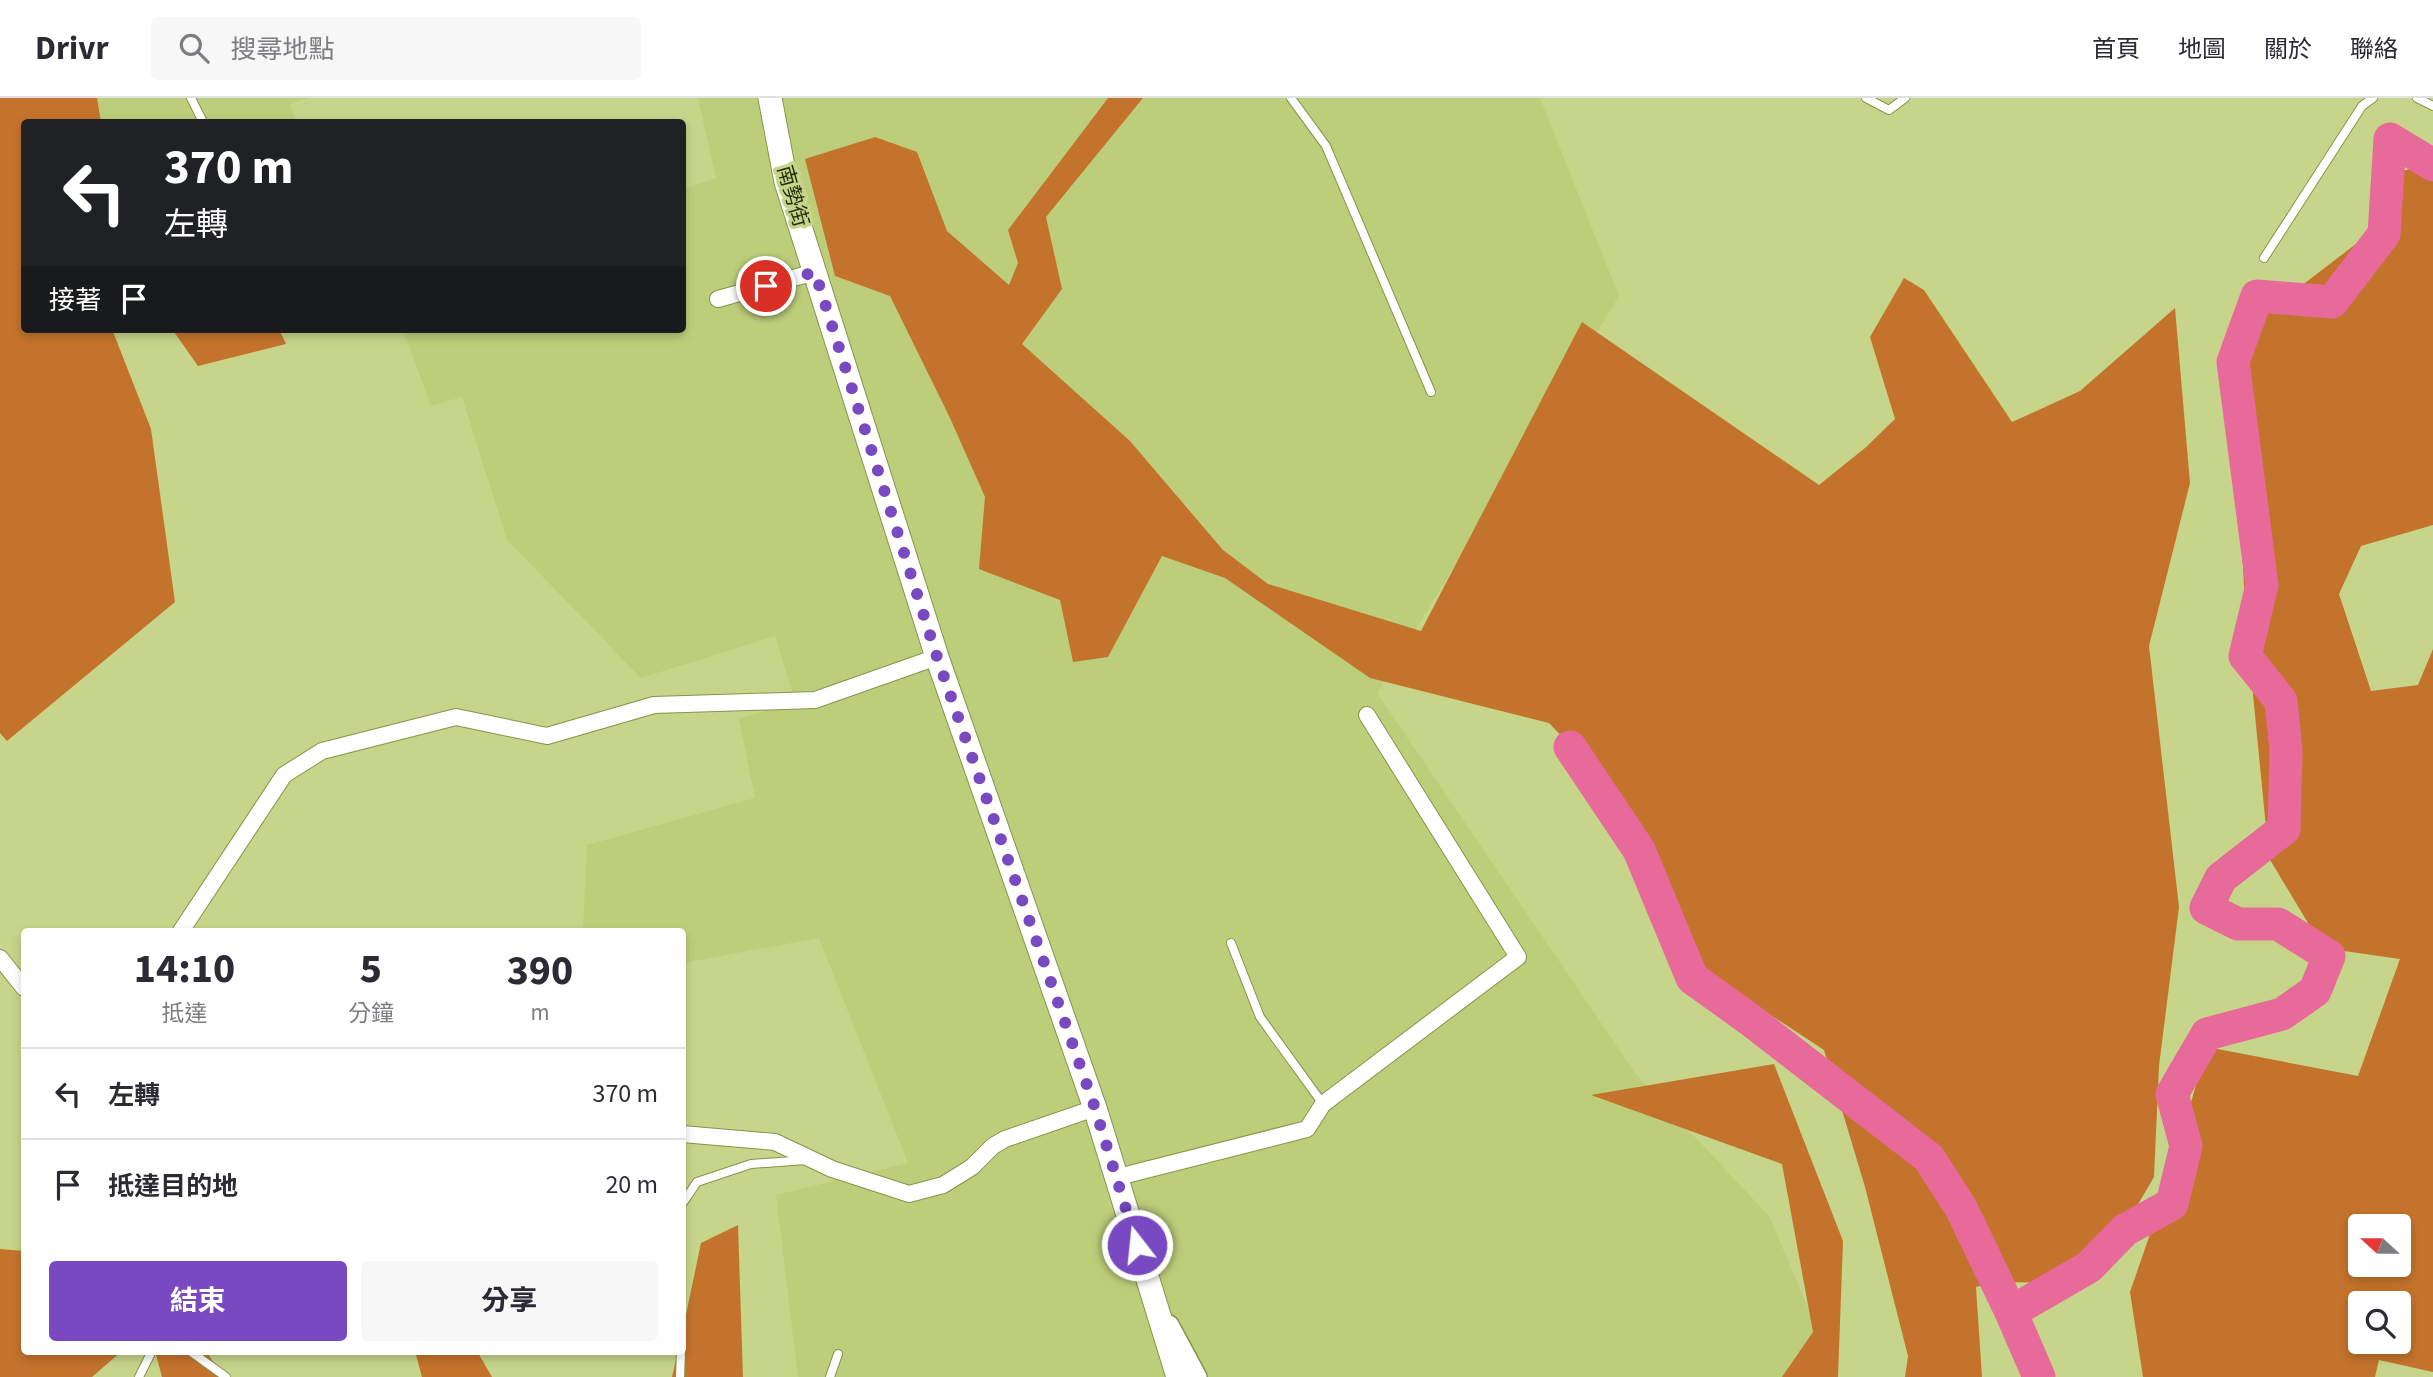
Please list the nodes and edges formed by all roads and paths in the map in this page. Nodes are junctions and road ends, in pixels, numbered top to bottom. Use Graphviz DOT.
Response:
graph roads {
  1 [pos="191,98"];
  2 [pos="770,98"];
  3 [pos="1291,98"];
  4 [pos="1866,98"];
  5 [pos="1905,98"];
  6 [pos="2373,98"];
  7 [pos="2417,98"];
  8 [pos="2433,106"];
  9 [pos="202,119"];
  10 [pos="2264,258"];
  11 [pos="815,271"];
  12 [pos="718,299"];
  13 [pos="1431,392"];
  14 [pos="937,657"];
  15 [pos="1367,715"];
  16 [pos="183,928"];
  17 [pos="1231,943"];
  18 [pos="0,958"];
  19 [pos="21,984"];
  20 [pos="1323,1104"];
  21 [pos="1095,1108"];
  22 [pos="686,1134"];
  23 [pos="813,1160"];
  24 [pos="1118,1177"];
  25 [pos="686,1198"];
  26 [pos="1150,1290"];
  27 [pos="838,1354"];
  28 [pos="150,1355"];
  29 [pos="196,1355"];
  30 [pos="681,1355"];
  31 [pos="139,1377"];
  32 [pos="226,1377"];
  33 [pos="680,1377"];
  34 [pos="830,1377"];
  35 [pos="1178,1377"];
  36 [pos="1197,1377"];
  1 -- 9 [label="lane"];
  2 -- 11 [label="main road, 南勢街"];
  3 -- 13 [label="lane"];
  4 -- 5 [label="lane"];
  6 -- 10 [label="lane"];
  7 -- 8 [label="lane"];
  11 -- 12 [label="street"];
  11 -- 14 [label="main road, 南勢街"];
  14 -- 16 [label="street"];
  14 -- 21 [label="main road, 南勢街"];
  15 -- 20 [label="street"];
  17 -- 20 [label="lane"];
  18 -- 19 [label="street"];
  20 -- 24 [label="street"];
  21 -- 23 [label="street"];
  21 -- 24 [label="main road, 南勢街"];
  22 -- 23 [label="street"];
  23 -- 25 [label="lane"];
  24 -- 26 [label="main road, 南勢街"];
  26 -- 35 [label="main road, 南勢街"];
  26 -- 36 [label="street"];
  27 -- 34 [label="lane"];
  28 -- 31 [label="lane"];
  29 -- 32 [label="lane"];
  30 -- 33 [label="lane"];
}
